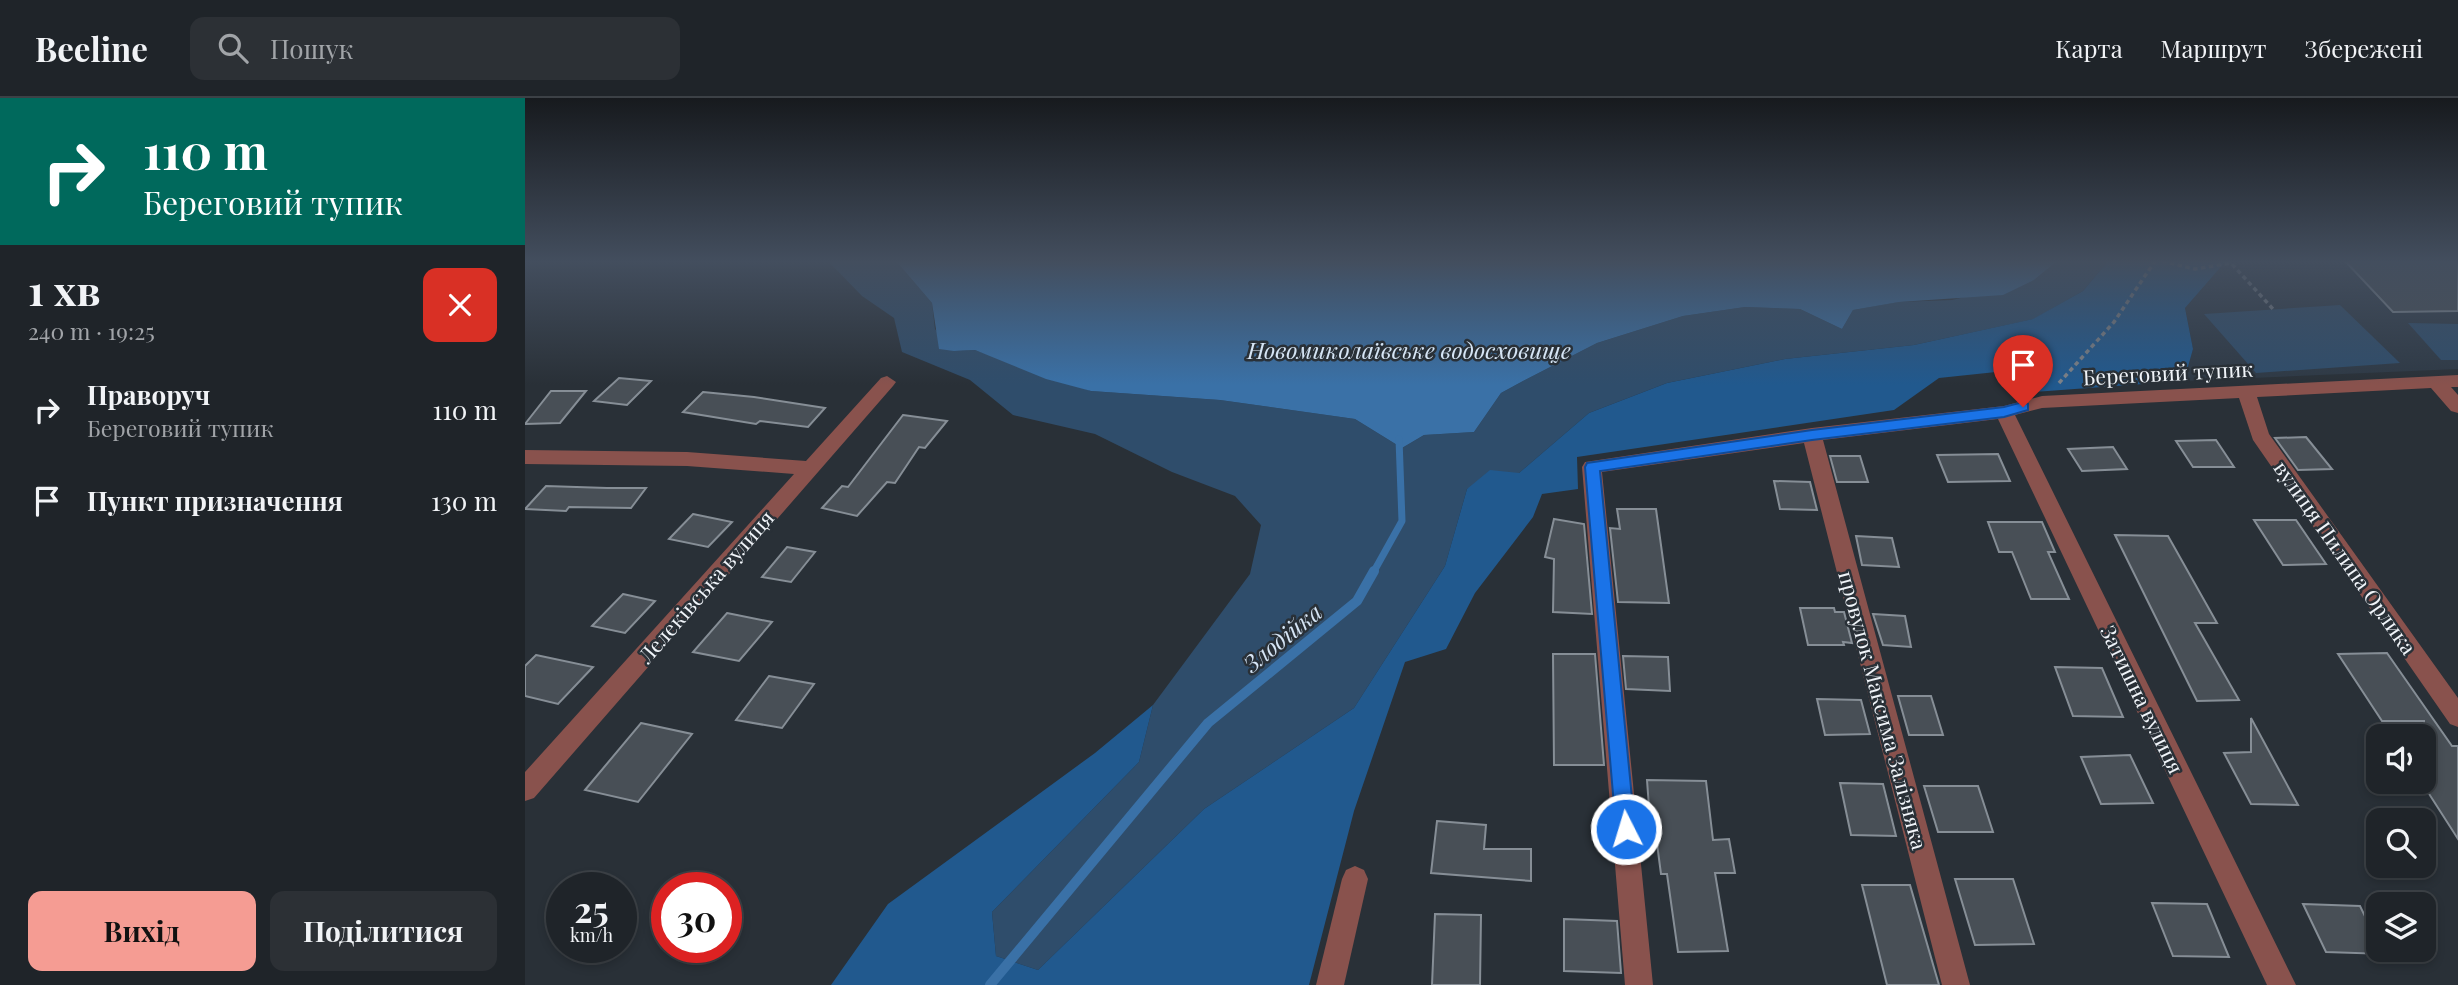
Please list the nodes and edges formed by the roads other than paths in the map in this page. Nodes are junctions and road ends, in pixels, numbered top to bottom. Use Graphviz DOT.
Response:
graph roads {
  1 [pos="2458,381"];
  2 [pos="887,382"];
  3 [pos="2437,383"];
  4 [pos="2246,391"];
  5 [pos="2458,407"];
  6 [pos="2004,412"];
  7 [pos="1812,435"];
  8 [pos="525,457"];
  9 [pos="546,457"];
  10 [pos="809,468"];
  11 [pos="525,475"];
  12 [pos="2458,717"];
  13 [pos="525,790"];
  14 [pos="1355,879"];
  15 [pos="1330,985"];
  16 [pos="1639,985"];
  17 [pos="1956,985"];
  18 [pos="2282,985"];
  1 -- 3 [label="street, Береговий тупик"];
  2 -- 10 [label="street, Лелеківська вулиця"];
  3 -- 4 [label="street, Береговий тупик"];
  3 -- 5 [label="street"];
  4 -- 6 [label="street, Береговий тупик"];
  4 -- 12 [label="street, вулиця Пилипа Орлика"];
  6 -- 7 [label="street, Береговий тупик"];
  6 -- 18 [label="street, Затишна вулиця"];
  7 -- 16 [label="street, Береговий тупик"];
  7 -- 17 [label="street, провулок Максима Залізняка"];
  8 -- 9 [label="street"];
  9 -- 10 [label="street"];
  9 -- 11 [label="street"];
  10 -- 13 [label="street, Лелеківська вулиця"];
  14 -- 15 [label="street"];
}
